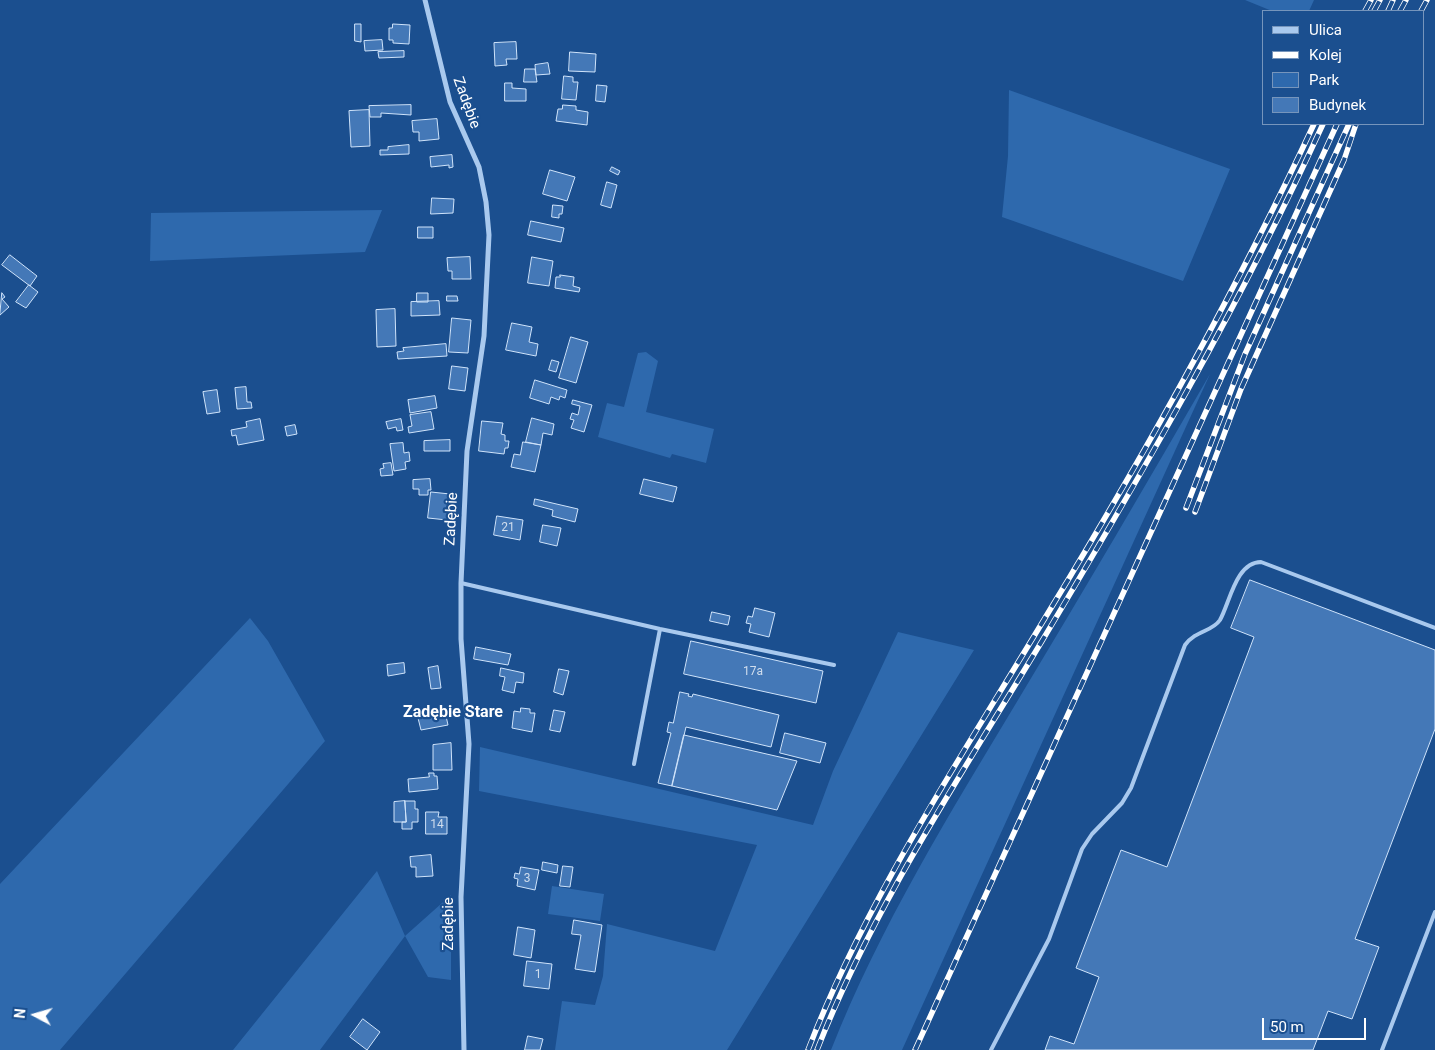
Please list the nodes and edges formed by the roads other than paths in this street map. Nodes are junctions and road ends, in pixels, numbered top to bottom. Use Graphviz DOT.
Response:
graph roads {
  1 [pos="426,0"];
  2 [pos="460,583"];
  3 [pos="1435,628"];
  4 [pos="660,629"];
  5 [pos="834,665"];
  6 [pos="634,764"];
  7 [pos="1435,912"];
  8 [pos="464,1050"];
  9 [pos="991,1050"];
  10 [pos="1382,1050"];
  1 -- 2 [label="street, Zadębie"];
  2 -- 4 [label="lane"];
  2 -- 8 [label="street, Zadębie"];
  3 -- 9 [label="lane"];
  4 -- 5 [label="lane"];
  4 -- 6 [label="lane"];
  7 -- 10 [label="lane"];
}
